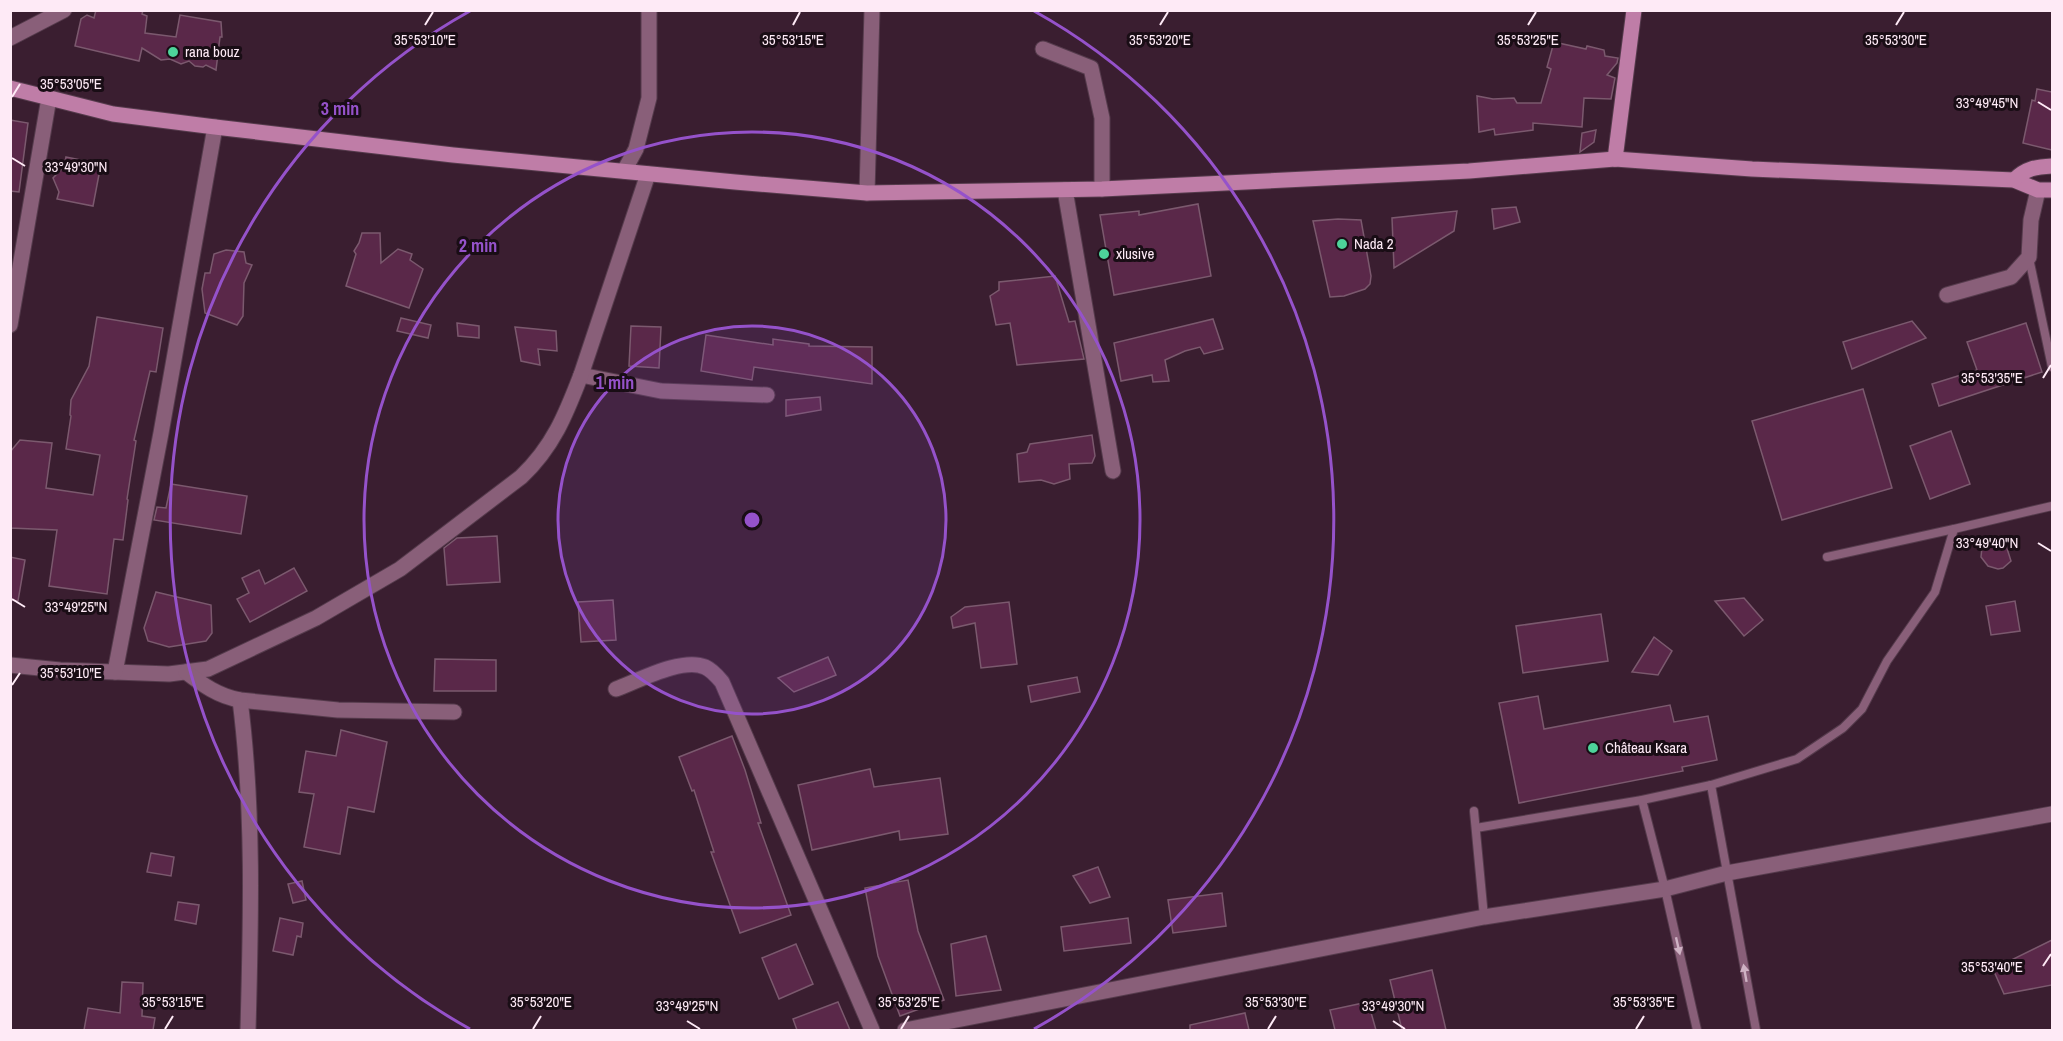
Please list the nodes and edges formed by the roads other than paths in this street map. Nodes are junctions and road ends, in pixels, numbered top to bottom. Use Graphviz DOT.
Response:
graph roads {
  1 [pos="64,10"];
  2 [pos="650,10"];
  3 [pos="872,10"];
  4 [pos="1634,10"];
  5 [pos="10,38"];
  6 [pos="1043,49"];
  7 [pos="10,88"];
  8 [pos="49,98"];
  9 [pos="215,127"];
  10 [pos="1615,159"];
  11 [pos="2052,166"];
  12 [pos="624,171"];
  13 [pos="648,174"];
  14 [pos="2014,180"];
  15 [pos="1102,189"];
  16 [pos="1065,190"];
  17 [pos="2045,190"];
  18 [pos="867,192"];
  19 [pos="2029,256"];
  20 [pos="1947,295"];
  21 [pos="10,325"];
  22 [pos="2052,368"];
  23 [pos="581,375"];
  24 [pos="767,395"];
  25 [pos="1113,471"];
  26 [pos="2052,506"];
  27 [pos="1954,529"];
  28 [pos="1827,557"];
  29 [pos="10,665"];
  30 [pos="115,672"];
  31 [pos="186,672"];
  32 [pos="616,689"];
  33 [pos="240,700"];
  34 [pos="454,712"];
  35 [pos="1711,785"];
  36 [pos="1642,800"];
  37 [pos="1474,811"];
  38 [pos="2052,814"];
  39 [pos="1476,828"];
  40 [pos="1727,873"];
  41 [pos="1665,889"];
  42 [pos="1484,917"];
  43 [pos="248,1030"];
  44 [pos="872,1030"];
  45 [pos="905,1030"];
  46 [pos="1697,1030"];
  47 [pos="1756,1030"];
  1 -- 5 [label="street"];
  2 -- 12 [label="street"];
  3 -- 18 [label="street"];
  4 -- 10 [label="street"];
  6 -- 15 [label="street"];
  7 -- 8 [label="street"];
  8 -- 9 [label="street"];
  8 -- 21 [label="street"];
  9 -- 12 [label="street"];
  9 -- 30 [label="street"];
  10 -- 14 [label="street"];
  10 -- 15 [label="street"];
  11 -- 14 [label="street"];
  12 -- 13 [label="street"];
  13 -- 18 [label="street"];
  13 -- 23 [label="street"];
  14 -- 17 [label="street"];
  15 -- 16 [label="street"];
  16 -- 18 [label="street"];
  16 -- 25 [label="street"];
  17 -- 19 [label="street"];
  19 -- 20 [label="street"];
  19 -- 22 [label="lane"];
  23 -- 24 [label="street"];
  23 -- 31 [label="street"];
  26 -- 27 [label="lane"];
  27 -- 28 [label="lane"];
  27 -- 35 [label="lane"];
  29 -- 30 [label="street"];
  30 -- 31 [label="street"];
  31 -- 33 [label="street"];
  32 -- 44 [label="street"];
  33 -- 34 [label="street"];
  33 -- 43 [label="street"];
  35 -- 36 [label="lane"];
  35 -- 40 [label="lane"];
  36 -- 39 [label="lane"];
  36 -- 41 [label="lane"];
  37 -- 39 [label="lane"];
  38 -- 40 [label="street"];
  39 -- 42 [label="lane"];
  40 -- 41 [label="street"];
  47 -- 40 [label="lane, one-way"];
  41 -- 42 [label="street"];
  41 -- 46 [label="lane, one-way"];
  42 -- 45 [label="street"];
}
